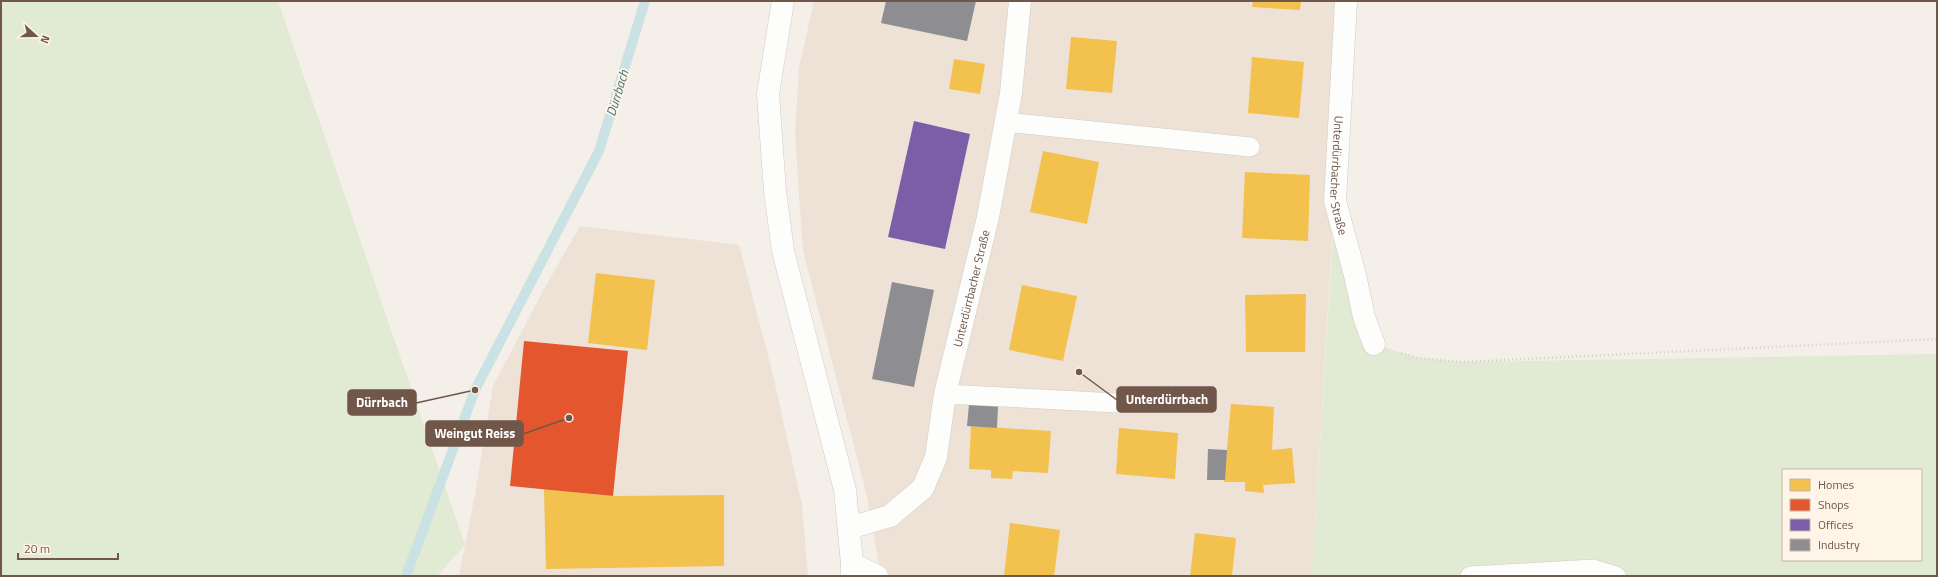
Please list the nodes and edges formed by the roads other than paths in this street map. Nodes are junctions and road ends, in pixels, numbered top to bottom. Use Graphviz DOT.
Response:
graph roads {
  1 [pos="783,1"];
  2 [pos="1020,1"];
  3 [pos="1346,1"];
  4 [pos="1005,122"];
  5 [pos="1250,147"];
  6 [pos="1374,344"];
  7 [pos="945,394"];
  8 [pos="1173,395"];
  9 [pos="849,528"];
  10 [pos="852,570"];
  11 [pos="877,576"];
  12 [pos="1470,576"];
  13 [pos="1616,576"];
  1 -- 9 [label="street"];
  2 -- 4 [label="street, Unterdürrbacher Straße"];
  3 -- 6 [label="street, Unterdürrbacher Straße"];
  4 -- 5 [label="lane"];
  4 -- 7 [label="street, Unterdürrbacher Straße"];
  7 -- 8 [label="lane"];
  7 -- 9 [label="street, Unterdürrbacher Straße"];
  9 -- 10 [label="street"];
  10 -- 11 [label="street"];
  12 -- 13 [label="lane"];
}
